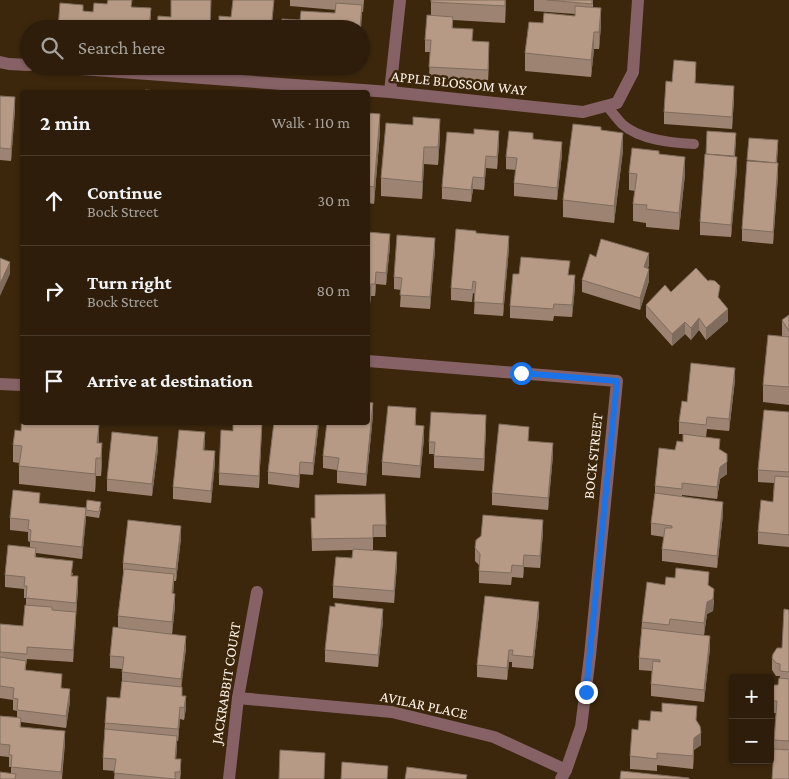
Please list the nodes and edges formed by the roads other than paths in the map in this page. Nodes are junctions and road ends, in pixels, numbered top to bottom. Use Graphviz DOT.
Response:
graph roads {
  1 [pos="400,0"];
  2 [pos="638,0"];
  3 [pos="0,62"];
  4 [pos="20,65"];
  5 [pos="161,75"];
  6 [pos="363,90"];
  7 [pos="370,91"];
  8 [pos="390,92"];
  9 [pos="608,106"];
  10 [pos="694,144"];
  11 [pos="370,361"];
  12 [pos="0,384"];
  13 [pos="20,385"];
  14 [pos="257,592"];
  15 [pos="238,698"];
  16 [pos="564,775"];
  17 [pos="229,779"];
  1 -- 8 [label="street"];
  2 -- 9 [label="street"];
  3 -- 4 [label="street"];
  5 -- 6 [label="street, APPLE BLOSSOM WAY"];
  7 -- 8 [label="street, APPLE BLOSSOM WAY"];
  8 -- 9 [label="street, APPLE BLOSSOM WAY"];
  9 -- 10 [label="lane"];
  11 -- 16 [label="street, BOCK STREET"];
  12 -- 13 [label="street"];
  14 -- 15 [label="street, JACKRABBIT COURT"];
  15 -- 16 [label="street, AVILAR PLACE"];
  15 -- 17 [label="street, JACKRABBIT COURT"];
}
